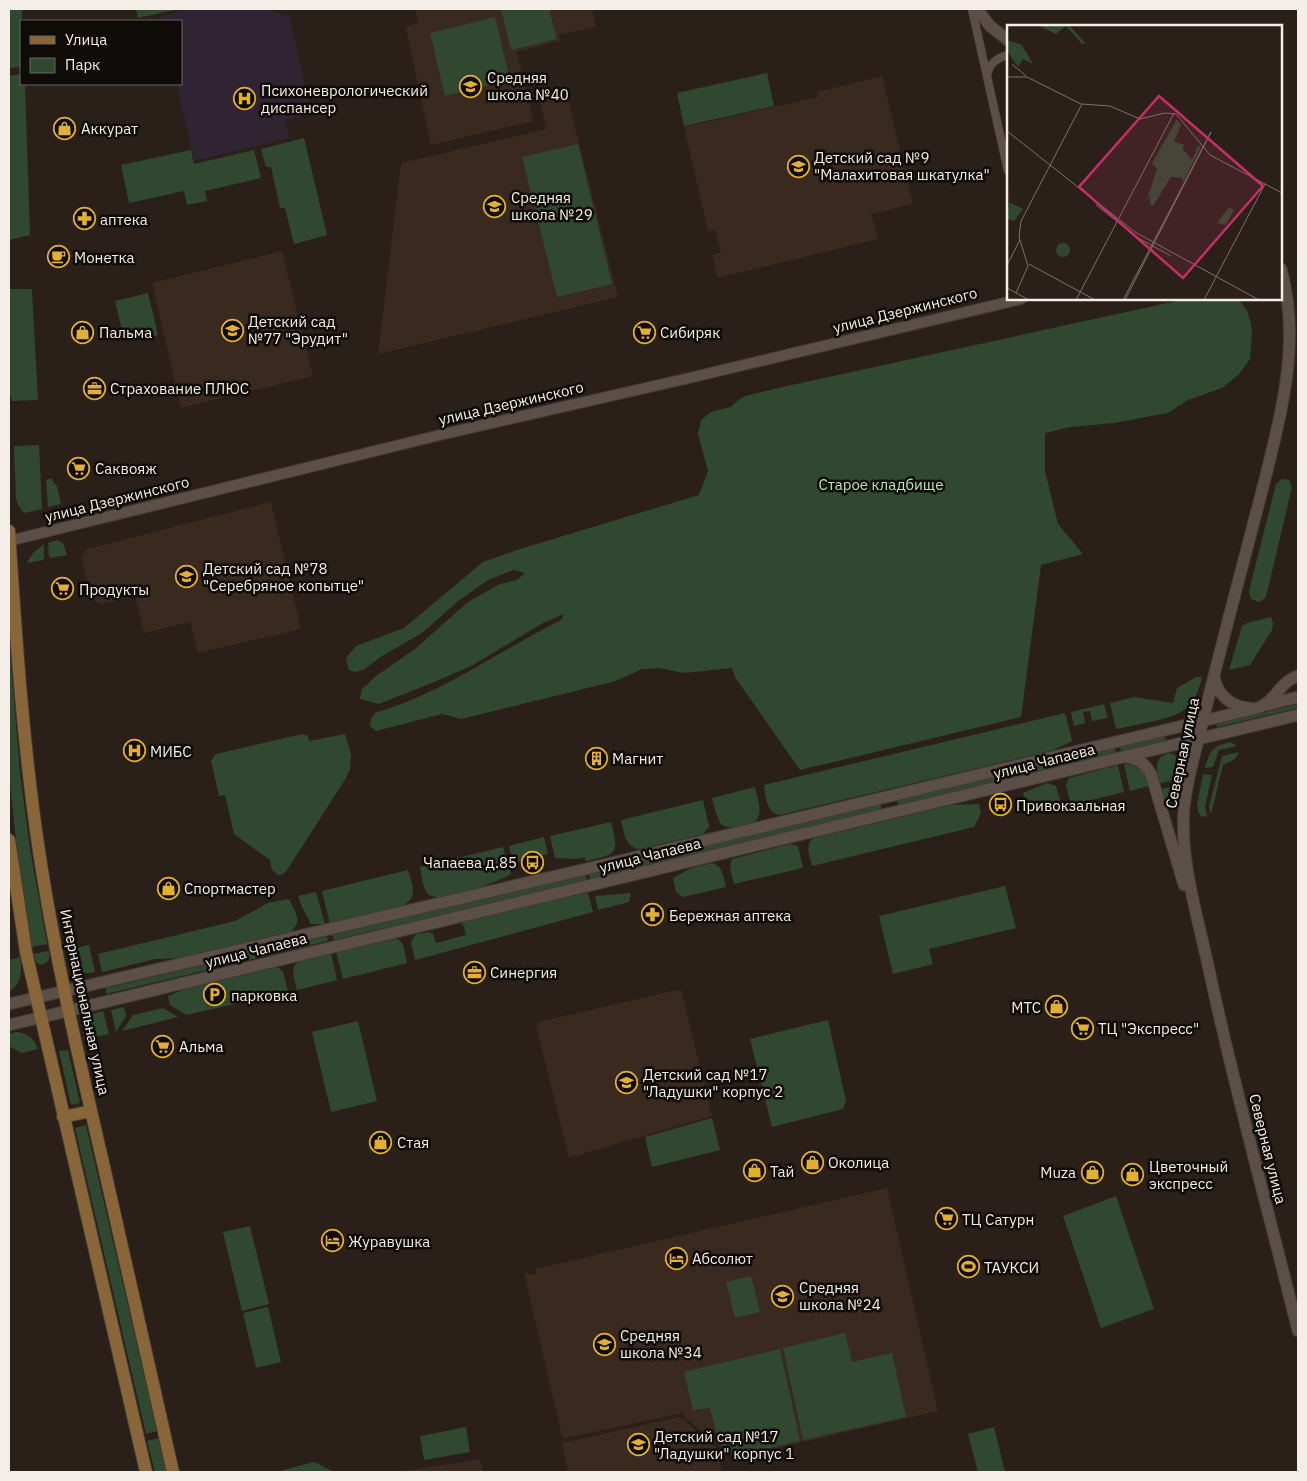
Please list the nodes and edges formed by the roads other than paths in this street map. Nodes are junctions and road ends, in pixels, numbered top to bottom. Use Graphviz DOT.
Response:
graph roads {
  1 [pos="972,9"];
  2 [pos="977,9"];
  3 [pos="1007,39"];
  4 [pos="1007,55"];
  5 [pos="986,78"];
  6 [pos="1007,167"];
  7 [pos="1282,273"];
  8 [pos="1016,300"];
  9 [pos="9,530"];
  10 [pos="9,540"];
  11 [pos="11,614"];
  12 [pos="1298,676"];
  13 [pos="1214,677"];
  14 [pos="1298,697"];
  15 [pos="1260,707"];
  16 [pos="1298,715"];
  17 [pos="1203,720"];
  18 [pos="1198,739"];
  19 [pos="1126,756"];
  20 [pos="887,796"];
  21 [pos="891,813"];
  22 [pos="9,840"];
  23 [pos="1210,975"];
  24 [pos="65,991"];
  25 [pos="36,998"];
  26 [pos="9,1004"];
  27 [pos="69,1010"];
  28 [pos="40,1017"];
  29 [pos="9,1025"];
  30 [pos="91,1112"];
  31 [pos="63,1117"];
  32 [pos="1298,1331"];
  33 [pos="146,1472"];
  34 [pos="173,1472"];
  1 -- 5 [label="street"];
  2 -- 3 [label="main road"];
  4 -- 5 [label="street"];
  5 -- 6 [label="street"];
  7 -- 13 [label="main road, Северная улица"];
  8 -- 10 [label="street, улица Дзержинского"];
  9 -- 10 [label="main road, Интернациональная улица"];
  10 -- 11 [label="main road, Интернациональная улица"];
  11 -- 24 [label="main road, Интернациональная улица"];
  12 -- 15 [label="main road"];
  13 -- 15 [label="main road"];
  13 -- 17 [label="main road, Северная улица"];
  14 -- 15 [label="main road, улица Чапаева"];
  15 -- 17 [label="main road, улица Чапаева"];
  16 -- 18 [label="main road, улица Чапаева"];
  17 -- 18 [label="main road, Северная улица"];
  17 -- 20 [label="main road, улица Чапаева"];
  18 -- 19 [label="main road, улица Чапаева"];
  18 -- 23 [label="main road, Северная улица"];
  19 -- 21 [label="main road, улица Чапаева"];
  19 -- 23 [label="main road"];
  20 -- 21 [label="main road"];
  20 -- 24 [label="main road, улица Чапаева"];
  21 -- 27 [label="main road, улица Чапаева"];
  22 -- 25 [label="main road"];
  23 -- 32 [label="main road, Северная улица"];
  24 -- 25 [label="main road, улица Чапаева"];
  24 -- 27 [label="main road, Интернациональная улица"];
  25 -- 26 [label="main road, улица Чапаева"];
  25 -- 28 [label="main road"];
  27 -- 28 [label="main road, улица Чапаева"];
  27 -- 30 [label="main road, Интернациональная улица"];
  28 -- 29 [label="main road, улица Чапаева"];
  28 -- 31 [label="main road"];
  30 -- 31 [label="main road"];
  30 -- 34 [label="main road, Интернациональная улица"];
  31 -- 33 [label="main road"];
}
